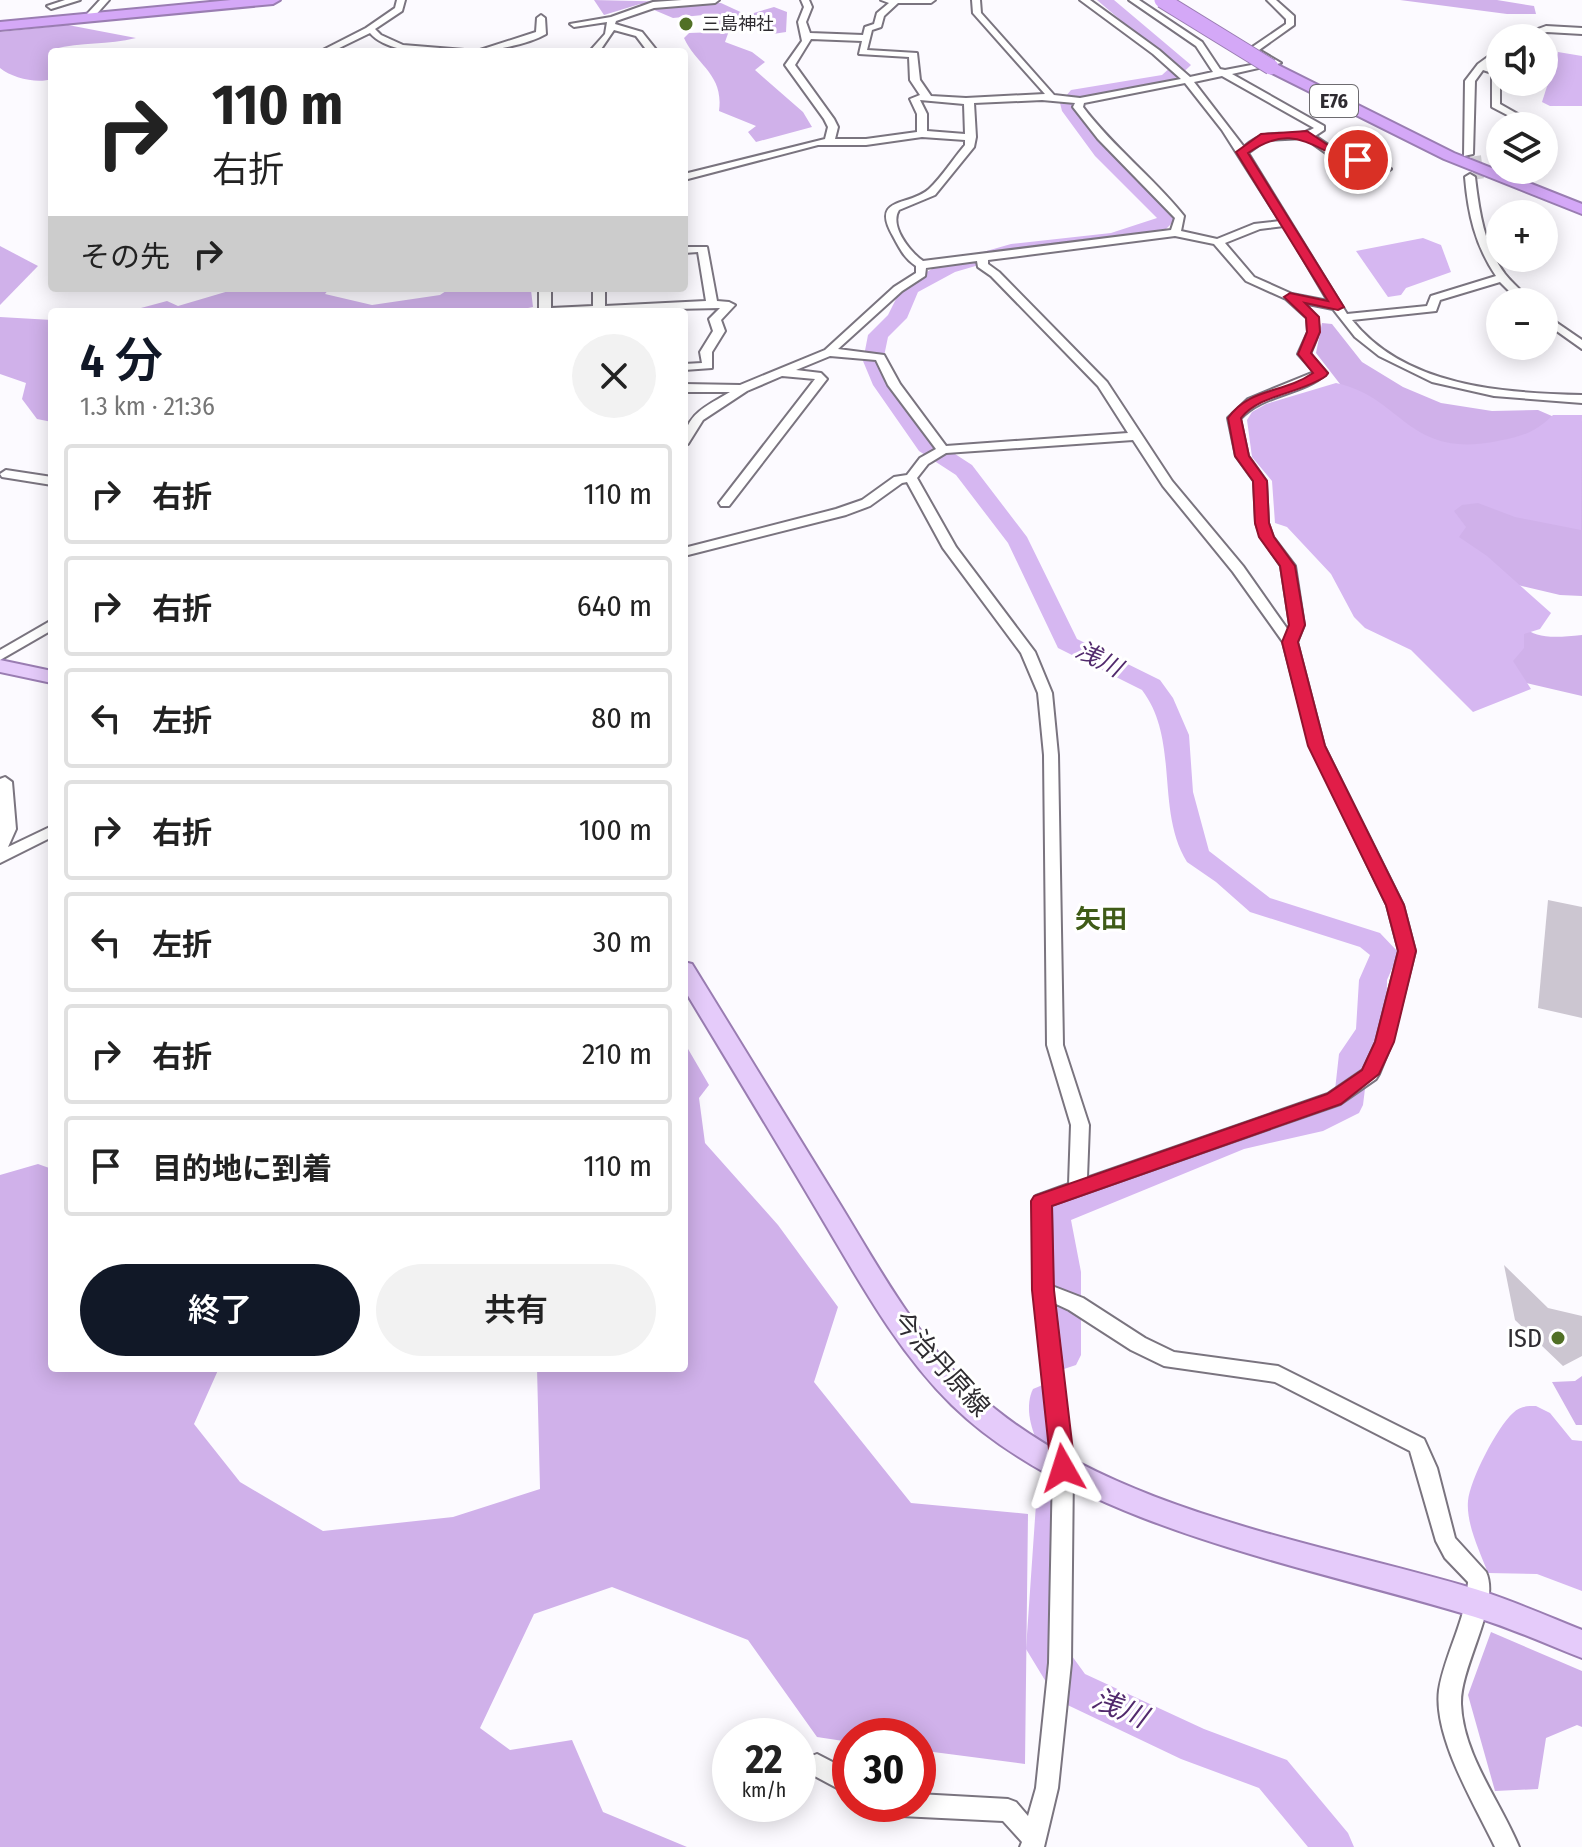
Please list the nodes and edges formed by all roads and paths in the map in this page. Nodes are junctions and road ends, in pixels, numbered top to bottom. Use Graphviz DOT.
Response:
graph roads {
  1 [pos="76,0"];
  2 [pos="105,0"];
  3 [pos="211,0"];
  4 [pos="273,0"];
  5 [pos="401,0"];
  6 [pos="715,0"];
  7 [pos="805,0"];
  8 [pos="931,0"];
  9 [pos="976,0"];
  10 [pos="1084,0"];
  11 [pos="1133,0"];
  12 [pos="1162,0"];
  13 [pos="1172,0"];
  14 [pos="1271,0"];
  15 [pos="889,1"];
  16 [pos="194,3"];
  17 [pos="51,6"];
  18 [pos="92,14"];
  19 [pos="541,18"];
  20 [pos="611,22"];
  21 [pos="0,23"];
  22 [pos="574,24"];
  23 [pos="371,29"];
  24 [pos="1558,30"];
  25 [pos="1582,31"];
  26 [pos="805,36"];
  27 [pos="867,38"];
  28 [pos="332,48"];
  29 [pos="432,48"];
  30 [pos="494,48"];
  31 [pos="598,48"];
  32 [pos="650,48"];
  33 [pos="1253,50"];
  34 [pos="1486,62"];
  35 [pos="1481,66"];
  36 [pos="1219,73"];
  37 [pos="1185,78"];
  38 [pos="1050,94"];
  39 [pos="923,97"];
  40 [pos="1080,101"];
  41 [pos="969,103"];
  42 [pos="1508,112"];
  43 [pos="1399,132"];
  44 [pos="922,134"];
  45 [pos="1307,135"];
  46 [pos="971,137"];
  47 [pos="830,140"];
  48 [pos="1242,152"];
  49 [pos="1472,155"];
  50 [pos="1386,169"];
  51 [pos="688,176"];
  52 [pos="1474,178"];
  53 [pos="1582,202"];
  54 [pos="1582,209"];
  55 [pos="1287,223"];
  56 [pos="1175,233"];
  57 [pos="1218,242"];
  58 [pos="688,250"];
  59 [pos="983,260"];
  60 [pos="921,265"];
  61 [pos="1500,278"];
  62 [pos="1511,288"];
  63 [pos="1290,297"];
  64 [pos="712,304"];
  65 [pos="654,305"];
  66 [pos="1338,307"];
  67 [pos="613,308"];
  68 [pos="1346,317"];
  69 [pos="1558,328"];
  70 [pos="1582,346"];
  71 [pos="829,352"];
  72 [pos="688,367"];
  73 [pos="779,372"];
  74 [pos="688,388"];
  75 [pos="737,390"];
  76 [pos="688,395"];
  77 [pos="1582,399"];
  78 [pos="688,434"];
  79 [pos="1135,436"];
  80 [pos="943,450"];
  81 [pos="6,474"];
  82 [pos="911,478"];
  83 [pos="48,480"];
  84 [pos="725,503"];
  85 [pos="688,551"];
  86 [pos="48,626"];
  87 [pos="1290,642"];
  88 [pos="0,656"];
  89 [pos="0,666"];
  90 [pos="48,676"];
  91 [pos="5,782"];
  92 [pos="48,833"];
  93 [pos="0,848"];
  94 [pos="0,858"];
  95 [pos="688,977"];
  96 [pos="1078,1187"];
  97 [pos="1043,1290"];
  98 [pos="1063,1468"];
  99 [pos="1479,1604"];
  100 [pos="1582,1644"];
  101 [pos="817,1765"];
  102 [pos="832,1774"];
  103 [pos="936,1807"];
  104 [pos="1033,1843"];
  105 [pos="1507,1847"];
  1 -- 17 [label="street"];
  2 -- 18 [label="street"];
  3 -- 16 [label="highway"];
  4 -- 16 [label="highway"];
  5 -- 23 [label="street"];
  6 -- 20 [label="street"];
  7 -- 26 [label="street"];
  8 -- 15 [label="street"];
  9 -- 38 [label="street"];
  10 -- 37 [label="street"];
  11 -- 36 [label="street"];
  12 -- 43 [label="highway, E76, bridge"];
  13 -- 33 [label="street"];
  14 -- 33 [label="street"];
  15 -- 27 [label="street"];
  16 -- 18 [label="highway"];
  18 -- 21 [label="highway"];
  19 -- 30 [label="street"];
  20 -- 22 [label="street"];
  20 -- 31 [label="street"];
  20 -- 32 [label="street"];
  23 -- 28 [label="street"];
  23 -- 29 [label="street"];
  24 -- 25 [label="street"];
  26 -- 27 [label="street"];
  26 -- 47 [label="street"];
  27 -- 39 [label="street"];
  33 -- 36 [label="street"];
  34 -- 35 [label="street"];
  35 -- 42 [label="street"];
  35 -- 49 [label="street"];
  36 -- 37 [label="street"];
  36 -- 45 [label="street"];
  37 -- 40 [label="street"];
  37 -- 48 [label="street"];
  38 -- 40 [label="street"];
  38 -- 41 [label="street"];
  39 -- 41 [label="street"];
  39 -- 44 [label="street"];
  40 -- 56 [label="street"];
  41 -- 46 [label="street"];
  43 -- 53 [label="highway"];
  43 -- 54 [label="highway"];
  44 -- 46 [label="street"];
  44 -- 47 [label="street"];
  45 -- 48 [label="street"];
  45 -- 50 [label="street"];
  46 -- 60 [label="street"];
  47 -- 51 [label="street"];
  48 -- 55 [label="street"];
  52 -- 61 [label="street"];
  55 -- 57 [label="street"];
  55 -- 66 [label="street"];
  56 -- 57 [label="street"];
  56 -- 59 [label="street"];
  57 -- 63 [label="street"];
  58 -- 64 [label="street"];
  59 -- 60 [label="street"];
  59 -- 79 [label="street"];
  60 -- 71 [label="street"];
  61 -- 62 [label="street"];
  61 -- 68 [label="street"];
  63 -- 66 [label="street"];
  63 -- 87 [label="street"];
  64 -- 65 [label="street"];
  64 -- 72 [label="street"];
  65 -- 67 [label="street"];
  66 -- 68 [label="street"];
  68 -- 77 [label="street"];
  69 -- 70 [label="street"];
  71 -- 73 [label="street"];
  71 -- 80 [label="street"];
  73 -- 75 [label="street"];
  73 -- 84 [label="street"];
  74 -- 75 [label="street"];
  75 -- 76 [label="street"];
  75 -- 78 [label="street"];
  79 -- 80 [label="street"];
  79 -- 87 [label="street"];
  80 -- 82 [label="street"];
  81 -- 83 [label="street"];
  82 -- 85 [label="street"];
  82 -- 96 [label="street"];
  86 -- 88 [label="street"];
  87 -- 96 [label="street"];
  89 -- 90 [label="main road"];
  91 -- 93 [label="street"];
  92 -- 94 [label="street"];
  95 -- 98 [label="main road, 今治丹原線"];
  96 -- 97 [label="street"];
  97 -- 98 [label="street"];
  97 -- 99 [label="street"];
  98 -- 99 [label="main road, 今治丹原線"];
  98 -- 104 [label="street"];
  99 -- 100 [label="main road, 今治丹原線"];
  99 -- 105 [label="street"];
  101 -- 102 [label="street"];
  103 -- 104 [label="street"];
}
